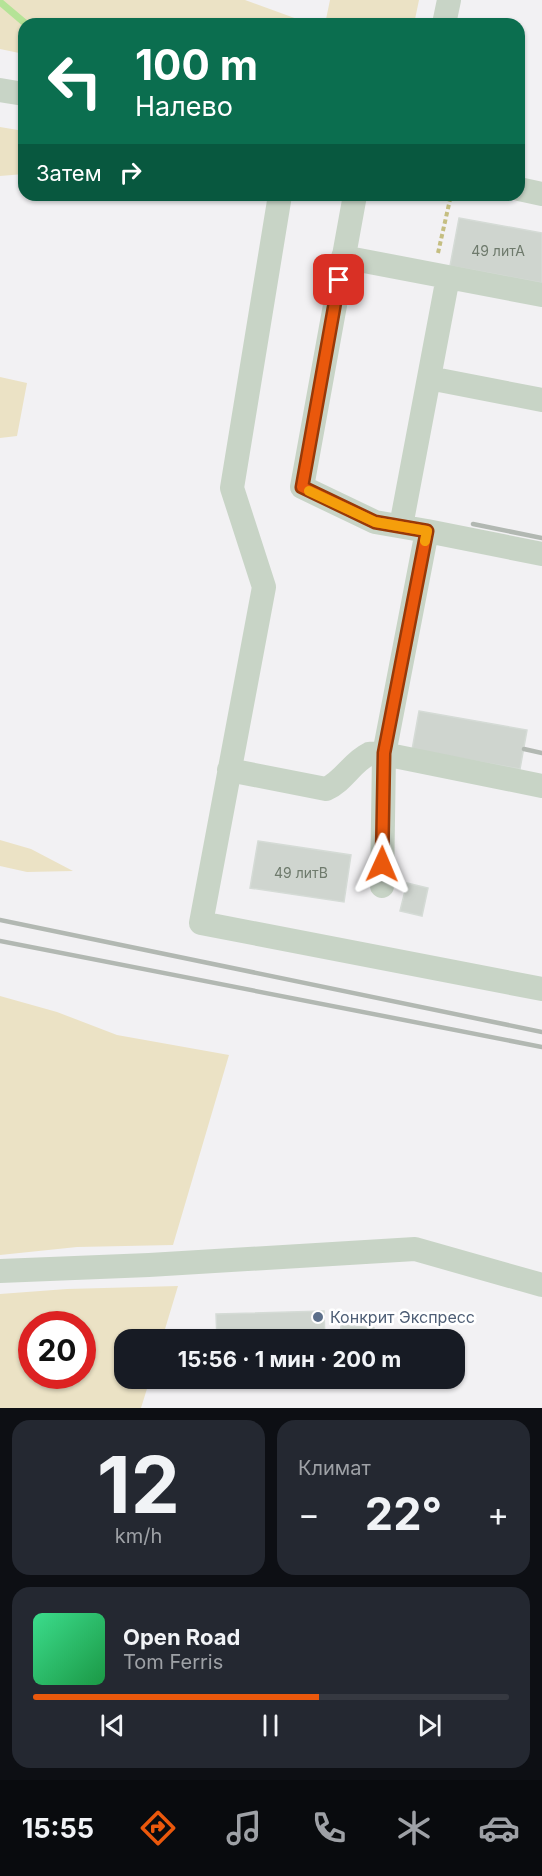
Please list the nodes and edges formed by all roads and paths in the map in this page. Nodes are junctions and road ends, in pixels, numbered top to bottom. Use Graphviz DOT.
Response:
graph roads {
  1 [pos="449,0"];
  2 [pos="445,18"];
  3 [pos="0,90"];
  4 [pos="18,93"];
  5 [pos="525,190"];
  6 [pos="542,194"];
  7 [pos="279,201"];
  8 [pos="354,201"];
  9 [pos="450,201"];
  10 [pos="343,257"];
  11 [pos="442,269"];
  12 [pos="542,295"];
  13 [pos="429,378"];
  14 [pos="542,400"];
  15 [pos="401,526"];
  16 [pos="427,531"];
  17 [pos="542,554"];
  18 [pos="384,753"];
  19 [pos="230,770"];
  20 [pos="542,786"];
  21 [pos="382,886"];
  22 [pos="542,989"];
  23 [pos="0,1271"];
  24 [pos="542,1285"];
  1 -- 2 [label="lane"];
  3 -- 4 [label="lane"];
  5 -- 6 [label="lane"];
  7 -- 19 [label="lane"];
  8 -- 10 [label="lane"];
  9 -- 11 [label="path"];
  10 -- 11 [label="lane"];
  10 -- 15 [label="lane"];
  11 -- 12 [label="lane"];
  11 -- 13 [label="lane"];
  13 -- 14 [label="lane"];
  13 -- 15 [label="lane"];
  15 -- 16 [label="lane"];
  16 -- 17 [label="lane"];
  16 -- 18 [label="lane"];
  18 -- 19 [label="lane"];
  18 -- 20 [label="lane"];
  18 -- 21 [label="lane"];
  19 -- 22 [label="lane"];
  23 -- 24 [label="lane"];
}
